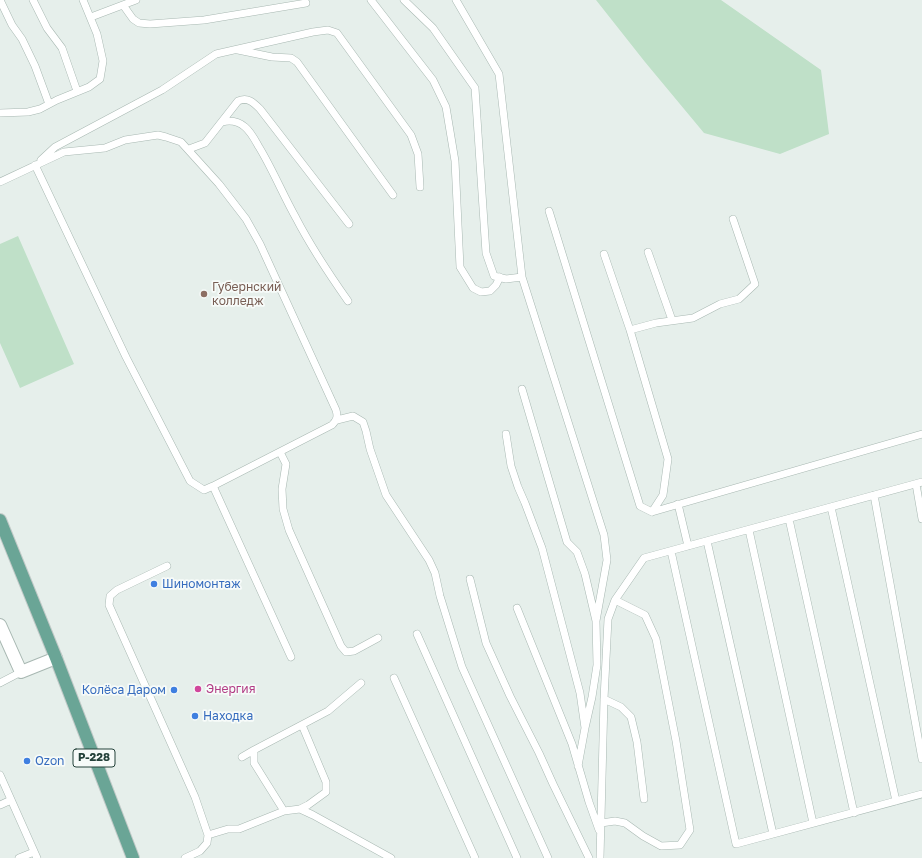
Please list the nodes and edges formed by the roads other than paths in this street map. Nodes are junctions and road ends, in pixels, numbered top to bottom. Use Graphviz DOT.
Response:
graph roads {
  1 [pos="0,0"];
  2 [pos="33,0"];
  3 [pos="83,0"];
  4 [pos="136,0"];
  5 [pos="371,0"];
  6 [pos="404,0"];
  7 [pos="456,0"];
  8 [pos="306,3"];
  9 [pos="123,5"];
  10 [pos="91,17"];
  11 [pos="235,50"];
  12 [pos="77,92"];
  13 [pos="49,104"];
  14 [pos="0,113"];
  15 [pos="222,122"];
  16 [pos="189,149"];
  17 [pos="35,165"];
  18 [pos="0,182"];
  19 [pos="420,187"];
  20 [pos="392,194"];
  21 [pos="549,211"];
  22 [pos="733,218"];
  23 [pos="349,224"];
  24 [pos="648,252"];
  25 [pos="604,254"];
  26 [pos="522,276"];
  27 [pos="500,277"];
  28 [pos="348,301"];
  29 [pos="672,320"];
  30 [pos="630,330"];
  31 [pos="522,389"];
  32 [pos="337,420"];
  33 [pos="506,434"];
  34 [pos="922,434"];
  35 [pos="280,452"];
  36 [pos="919,483"];
  37 [pos="214,486"];
  38 [pos="874,496"];
  39 [pos="678,504"];
  40 [pos="831,507"];
  41 [pos="652,512"];
  42 [pos="789,518"];
  43 [pos="922,519"];
  44 [pos="0,520"];
  45 [pos="749,530"];
  46 [pos="708,541"];
  47 [pos="688,546"];
  48 [pos="671,551"];
  49 [pos="167,566"];
  50 [pos="470,579"];
  51 [pos="615,600"];
  52 [pos="517,608"];
  53 [pos="596,621"];
  54 [pos="0,625"];
  55 [pos="417,634"];
  56 [pos="378,638"];
  57 [pos="596,655"];
  58 [pos="291,657"];
  59 [pos="56,658"];
  60 [pos="21,672"];
  61 [pos="606,672"];
  62 [pos="394,678"];
  63 [pos="0,683"];
  64 [pos="361,683"];
  65 [pos="604,699"];
  66 [pos="302,725"];
  67 [pos="585,728"];
  68 [pos="254,750"];
  69 [pos="242,757"];
  70 [pos="922,759"];
  71 [pos="578,766"];
  72 [pos="0,775"];
  73 [pos="922,794"];
  74 [pos="644,798"];
  75 [pos="11,800"];
  76 [pos="896,801"];
  77 [pos="0,804"];
  78 [pos="300,809"];
  79 [pos="284,811"];
  80 [pos="854,812"];
  81 [pos="601,823"];
  82 [pos="813,824"];
  83 [pos="600,834"];
  84 [pos="773,834"];
  85 [pos="208,835"];
  86 [pos="35,855"];
  87 [pos="19,858"];
  88 [pos="133,858"];
  89 [pos="185,858"];
  90 [pos="391,858"];
  91 [pos="475,858"];
  92 [pos="517,858"];
  93 [pos="548,858"];
  94 [pos="589,858"];
  95 [pos="600,858"];
  1 -- 13 [label="lane"];
  2 -- 12 [label="lane"];
  3 -- 10 [label="lane"];
  4 -- 9 [label="lane"];
  5 -- 27 [label="lane"];
  6 -- 27 [label="lane"];
  7 -- 26 [label="lane"];
  8 -- 9 [label="lane"];
  9 -- 10 [label="lane"];
  10 -- 12 [label="lane"];
  11 -- 17 [label="lane"];
  11 -- 19 [label="lane"];
  11 -- 20 [label="lane"];
  12 -- 13 [label="lane"];
  13 -- 14 [label="lane"];
  15 -- 16 [label="lane"];
  15 -- 23 [label="lane"];
  15 -- 28 [label="lane"];
  16 -- 17 [label="lane"];
  16 -- 32 [label="lane"];
  17 -- 18 [label="lane"];
  17 -- 37 [label="lane"];
  21 -- 41 [label="lane"];
  22 -- 29 [label="lane"];
  24 -- 29 [label="lane"];
  25 -- 30 [label="lane"];
  26 -- 27 [label="lane"];
  26 -- 53 [label="lane"];
  29 -- 30 [label="lane"];
  30 -- 41 [label="lane"];
  31 -- 53 [label="lane"];
  32 -- 35 [label="lane"];
  32 -- 93 [label="lane"];
  33 -- 67 [label="lane"];
  34 -- 39 [label="lane"];
  35 -- 37 [label="lane"];
  35 -- 56 [label="lane"];
  36 -- 38 [label="lane"];
  36 -- 43 [label="lane"];
  37 -- 58 [label="lane"];
  38 -- 40 [label="lane"];
  38 -- 70 [label="lane"];
  39 -- 41 [label="lane"];
  39 -- 47 [label="lane"];
  40 -- 42 [label="lane"];
  40 -- 76 [label="lane"];
  42 -- 45 [label="lane"];
  42 -- 80 [label="lane"];
  44 -- 59 [label="main road, Р-228"];
  45 -- 46 [label="lane"];
  45 -- 82 [label="lane"];
  46 -- 47 [label="lane"];
  46 -- 84 [label="lane"];
  47 -- 48 [label="lane"];
  48 -- 51 [label="lane"];
  48 -- 84 [label="lane"];
  49 -- 85 [label="lane"];
  50 -- 94 [label="lane"];
  51 -- 61 [label="lane"];
  51 -- 81 [label="lane"];
  52 -- 71 [label="lane"];
  53 -- 57 [label="lane"];
  54 -- 60 [label="street"];
  55 -- 92 [label="lane"];
  57 -- 61 [label="lane"];
  57 -- 67 [label="lane"];
  59 -- 60 [label="street"];
  59 -- 88 [label="main road, Р-228"];
  60 -- 63 [label="lane"];
  61 -- 65 [label="lane"];
  62 -- 91 [label="lane"];
  64 -- 66 [label="lane"];
  65 -- 74 [label="lane"];
  65 -- 81 [label="lane"];
  66 -- 68 [label="lane"];
  66 -- 78 [label="lane"];
  67 -- 71 [label="lane"];
  68 -- 69 [label="lane"];
  68 -- 79 [label="lane"];
  71 -- 83 [label="lane"];
  72 -- 75 [label="lane"];
  73 -- 76 [label="lane"];
  75 -- 77 [label="lane"];
  75 -- 86 [label="lane"];
  76 -- 80 [label="lane"];
  78 -- 79 [label="lane"];
  78 -- 90 [label="lane"];
  79 -- 85 [label="lane"];
  80 -- 82 [label="lane"];
  81 -- 83 [label="lane"];
  82 -- 84 [label="lane"];
  83 -- 95 [label="lane"];
  85 -- 89 [label="lane"];
  86 -- 87 [label="lane"];
}
